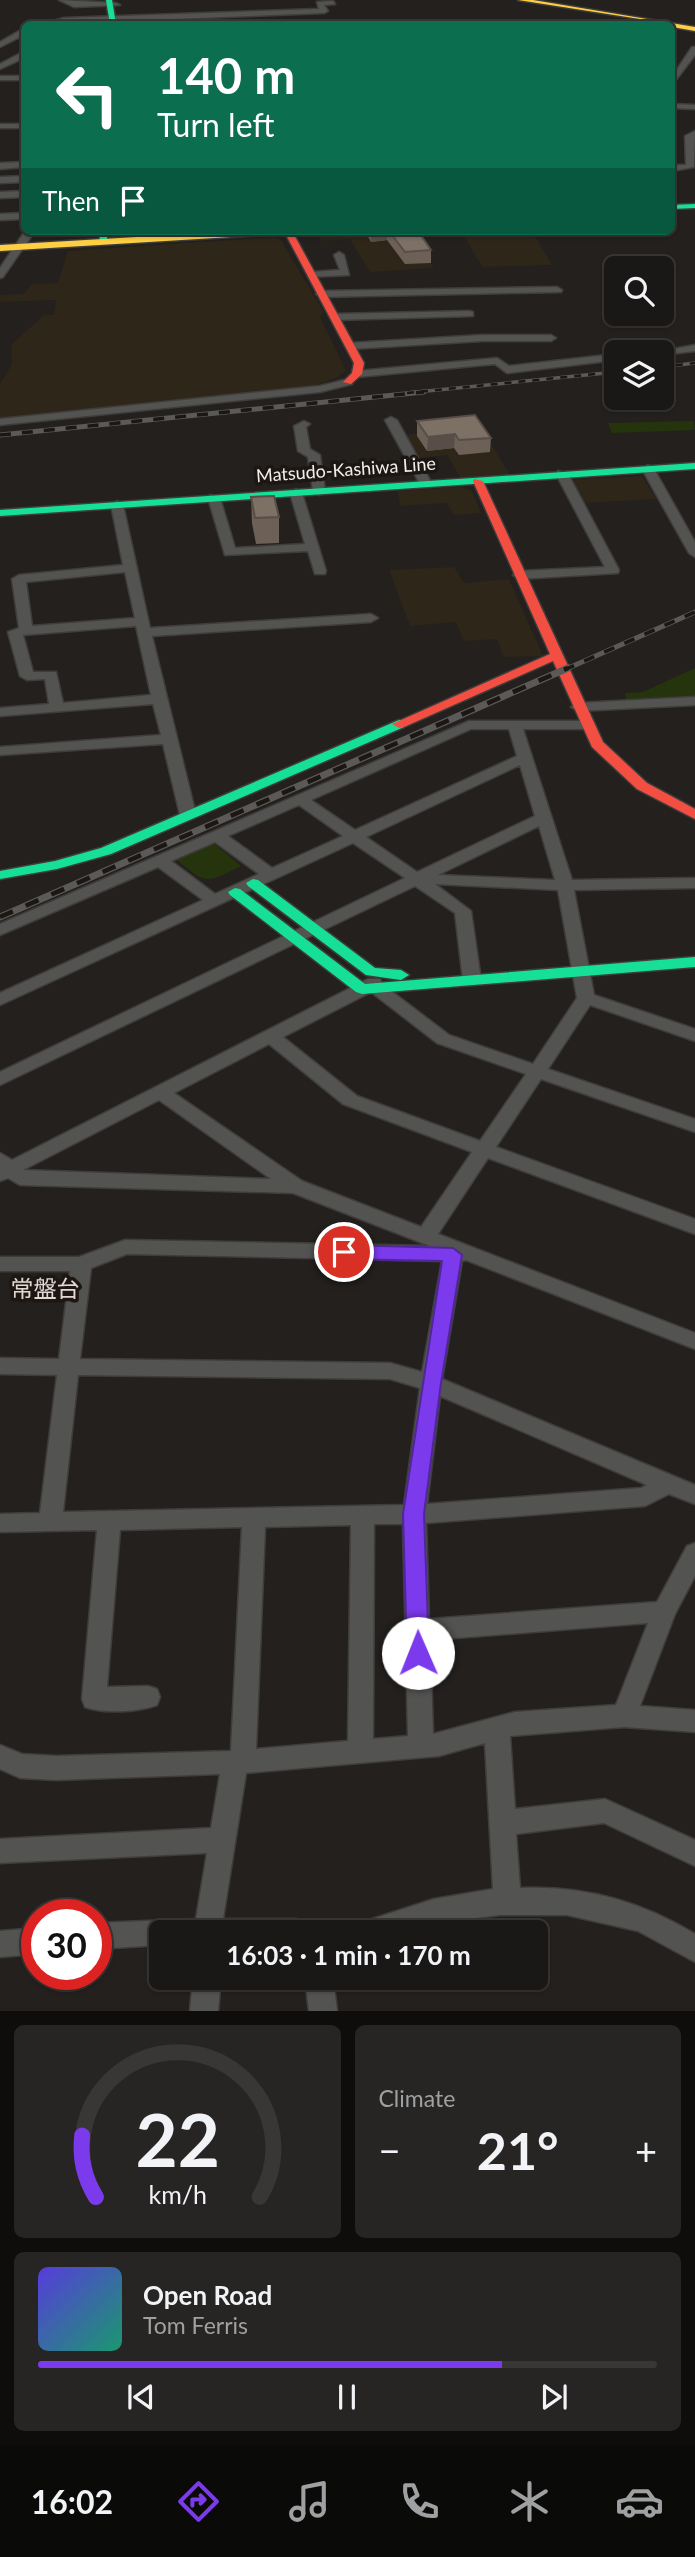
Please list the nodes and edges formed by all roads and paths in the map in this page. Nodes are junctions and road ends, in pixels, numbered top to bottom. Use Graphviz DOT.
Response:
graph roads {
  1 [pos="62,0"];
  2 [pos="521,0"];
  3 [pos="333,3"];
  4 [pos="144,8"];
  5 [pos="112,9"];
  6 [pos="145,18"];
  7 [pos="68,21"];
  8 [pos="167,21"];
  9 [pos="647,21"];
  10 [pos="675,26"];
  11 [pos="695,29"];
  12 [pos="21,34"];
  13 [pos="0,45"];
  14 [pos="21,48"];
  15 [pos="683,50"];
  16 [pos="694,50"];
  17 [pos="21,56"];
  18 [pos="0,67"];
  19 [pos="21,76"];
  20 [pos="0,78"];
  21 [pos="675,78"];
  22 [pos="675,106"];
  23 [pos="695,107"];
  24 [pos="0,126"];
  25 [pos="21,126"];
  26 [pos="695,134"];
  27 [pos="21,165"];
  28 [pos="0,166"];
  29 [pos="675,168"];
  30 [pos="21,179"];
  31 [pos="0,180"];
  32 [pos="21,194"];
  33 [pos="0,195"];
  34 [pos="695,206"];
  35 [pos="675,207"];
  36 [pos="21,216"];
  37 [pos="0,217"];
  38 [pos="28,235"];
  39 [pos="139,235"];
  40 [pos="290,235"];
  41 [pos="103,236"];
  42 [pos="21,246"];
  43 [pos="0,248"];
  44 [pos="339,255"];
  45 [pos="0,275"];
  46 [pos="541,279"];
  47 [pos="316,284"];
  48 [pos="556,290"];
  49 [pos="469,314"];
  50 [pos="335,317"];
  51 [pos="551,338"];
  52 [pos="350,346"];
  53 [pos="695,348"];
  54 [pos="674,351"];
  55 [pos="604,358"];
  56 [pos="353,378"];
  57 [pos="391,419"];
  58 [pos="0,422"];
  59 [pos="304,424"];
  60 [pos="695,466"];
  61 [pos="648,468"];
  62 [pos="562,474"];
  63 [pos="478,481"];
  64 [pos="426,484"];
  65 [pos="319,491"];
  66 [pos="296,493"];
  67 [pos="214,498"];
  68 [pos="117,505"];
  69 [pos="0,513"];
  70 [pos="313,547"];
  71 [pos="695,553"];
  72 [pos="129,568"];
  73 [pos="320,571"];
  74 [pos="519,575"];
  75 [pos="371,618"];
  76 [pos="145,626"];
  77 [pos="26,631"];
  78 [pos="555,656"];
  79 [pos="159,699"];
  80 [pos="695,701"];
  81 [pos="57,707"];
  82 [pos="579,707"];
  83 [pos="0,712"];
  84 [pos="585,725"];
  85 [pos="516,726"];
  86 [pos="169,739"];
  87 [pos="0,751"];
  88 [pos="524,758"];
  89 [pos="300,799"];
  90 [pos="188,814"];
  91 [pos="695,815"];
  92 [pos="543,818"];
  93 [pos="356,835"];
  94 [pos="218,836"];
  95 [pos="161,861"];
  96 [pos="0,875"];
  97 [pos="271,875"];
  98 [pos="418,879"];
  99 [pos="253,883"];
  100 [pos="695,883"];
  101 [pos="565,884"];
  102 [pos="235,891"];
  103 [pos="214,901"];
  104 [pos="313,929"];
  105 [pos="0,930"];
  106 [pos="295,938"];
  107 [pos="695,950"];
  108 [pos="695,962"];
  109 [pos="579,966"];
  110 [pos="471,975"];
  111 [pos="376,984"];
  112 [pos="586,998"];
  113 [pos="0,1000"];
  114 [pos="695,1035"];
  115 [pos="270,1036"];
  116 [pos="537,1072"];
  117 [pos="0,1079"];
  118 [pos="161,1093"];
  119 [pos="695,1126"];
  120 [pos="484,1149"];
  121 [pos="3,1167"];
  122 [pos="295,1186"];
  123 [pos="695,1227"];
  124 [pos="427,1234"];
  125 [pos="477,1254"];
  126 [pos="453,1255"];
  127 [pos="0,1264"];
  128 [pos="81,1264"];
  129 [pos="695,1341"];
  130 [pos="0,1366"];
  131 [pos="69,1367"];
  132 [pos="431,1383"];
  133 [pos="669,1483"];
  134 [pos="695,1495"];
  135 [pos="414,1514"];
  136 [pos="363,1516"];
  137 [pos="254,1519"];
  138 [pos="109,1521"];
  139 [pos="50,1522"];
  140 [pos="0,1523"];
  141 [pos="693,1562"];
  142 [pos="664,1612"];
  143 [pos="418,1630"];
  144 [pos="148,1697"];
  145 [pos="624,1716"];
  146 [pos="695,1721"];
  147 [pos="497,1729"];
  148 [pos="421,1746"];
  149 [pos="360,1752"];
  150 [pos="0,1757"];
  151 [pos="239,1762"];
  152 [pos="502,1823"];
  153 [pos="220,1840"];
  154 [pos="0,1851"];
  155 [pos="695,1853"];
  156 [pos="507,1899"];
  157 [pos="211,1920"];
  158 [pos="403,1920"];
  159 [pos="149,1934"];
  160 [pos="112,1935"];
  161 [pos="21,1942"];
  162 [pos="0,1944"];
  163 [pos="695,1949"];
  164 [pos="206,1990"];
  165 [pos="320,1990"];
  166 [pos="204,2011"];
  167 [pos="323,2011"];
  1 -- 5 [label="street"];
  2 -- 9 [label="main road"];
  3 -- 8 [label="street"];
  4 -- 6 [label="street"];
  5 -- 6 [label="street"];
  5 -- 7 [label="street"];
  6 -- 8 [label="street"];
  10 -- 11 [label="main road"];
  12 -- 13 [label="street"];
  13 -- 14 [label="street"];
  15 -- 16 [label="street"];
  16 -- 21 [label="street"];
  17 -- 18 [label="street"];
  19 -- 20 [label="street"];
  22 -- 23 [label="street"];
  24 -- 25 [label="street"];
  26 -- 29 [label="street"];
  27 -- 28 [label="street"];
  30 -- 31 [label="street"];
  32 -- 33 [label="street"];
  34 -- 35 [label="main road"];
  36 -- 37 [label="street"];
  38 -- 42 [label="street"];
  39 -- 41 [label="main road"];
  40 -- 47 [label="main road"];
  41 -- 42 [label="main road"];
  42 -- 43 [label="main road"];
  42 -- 45 [label="street"];
  44 -- 47 [label="street"];
  46 -- 47 [label="street"];
  47 -- 48 [label="street"];
  47 -- 50 [label="main road"];
  49 -- 50 [label="street"];
  50 -- 52 [label="main road"];
  51 -- 52 [label="street"];
  52 -- 56 [label="main road"];
  53 -- 54 [label="street"];
  55 -- 56 [label="street"];
  56 -- 58 [label="street"];
  57 -- 64 [label="street"];
  59 -- 65 [label="street"];
  60 -- 61 [label="main road, Matsudo-Kashiwa Line"];
  61 -- 62 [label="main road, Matsudo-Kashiwa Line"];
  61 -- 71 [label="street"];
  62 -- 63 [label="main road, Matsudo-Kashiwa Line"];
  62 -- 74 [label="street"];
  63 -- 64 [label="main road, Matsudo-Kashiwa Line"];
  63 -- 74 [label="main road"];
  64 -- 65 [label="main road, Matsudo-Kashiwa Line"];
  65 -- 66 [label="main road, Matsudo-Kashiwa Line"];
  66 -- 67 [label="main road, Matsudo-Kashiwa Line"];
  66 -- 70 [label="street"];
  67 -- 68 [label="main road, Matsudo-Kashiwa Line"];
  67 -- 70 [label="street"];
  68 -- 69 [label="main road, Matsudo-Kashiwa Line"];
  68 -- 72 [label="street"];
  70 -- 73 [label="street"];
  72 -- 76 [label="street"];
  72 -- 77 [label="street"];
  74 -- 78 [label="main road"];
  75 -- 76 [label="street"];
  76 -- 77 [label="street"];
  76 -- 79 [label="street"];
  77 -- 81 [label="street"];
  78 -- 82 [label="main road"];
  78 -- 90 [label="main road"];
  79 -- 81 [label="street"];
  79 -- 86 [label="street"];
  80 -- 82 [label="street"];
  81 -- 83 [label="street"];
  82 -- 84 [label="main road"];
  84 -- 85 [label="street"];
  84 -- 91 [label="main road"];
  85 -- 88 [label="street"];
  85 -- 89 [label="street"];
  86 -- 87 [label="street"];
  86 -- 90 [label="street"];
  88 -- 92 [label="street"];
  88 -- 93 [label="street"];
  89 -- 93 [label="street"];
  89 -- 94 [label="street"];
  90 -- 96 [label="main road"];
  92 -- 98 [label="street"];
  92 -- 101 [label="street"];
  93 -- 97 [label="street"];
  93 -- 98 [label="street"];
  94 -- 95 [label="street"];
  94 -- 97 [label="street"];
  95 -- 103 [label="street"];
  95 -- 105 [label="street"];
  97 -- 99 [label="street"];
  98 -- 101 [label="street"];
  98 -- 104 [label="street"];
  98 -- 110 [label="street"];
  99 -- 102 [label="street"];
  99 -- 104 [label="main road"];
  100 -- 101 [label="street"];
  101 -- 109 [label="street"];
  102 -- 103 [label="street"];
  102 -- 106 [label="main road"];
  103 -- 113 [label="street"];
  104 -- 106 [label="street"];
  104 -- 111 [label="main road"];
  106 -- 111 [label="main road"];
  106 -- 117 [label="street"];
  107 -- 109 [label="main road"];
  108 -- 109 [label="main road"];
  109 -- 110 [label="main road"];
  109 -- 112 [label="street"];
  110 -- 111 [label="main road"];
  111 -- 115 [label="street"];
  111 -- 116 [label="street"];
  112 -- 114 [label="street"];
  112 -- 116 [label="street"];
  115 -- 118 [label="street"];
  115 -- 120 [label="street"];
  116 -- 119 [label="street"];
  116 -- 120 [label="street"];
  118 -- 121 [label="street"];
  118 -- 122 [label="street"];
  120 -- 123 [label="street"];
  120 -- 124 [label="street"];
  121 -- 122 [label="street"];
  122 -- 124 [label="street"];
  124 -- 125 [label="street"];
  125 -- 126 [label="street"];
  125 -- 129 [label="street"];
  126 -- 128 [label="street"];
  126 -- 132 [label="street"];
  127 -- 128 [label="street"];
  128 -- 131 [label="street"];
  130 -- 131 [label="street"];
  131 -- 132 [label="street"];
  131 -- 139 [label="street"];
  132 -- 133 [label="street"];
  132 -- 135 [label="street"];
  133 -- 134 [label="street"];
  133 -- 135 [label="street"];
  135 -- 136 [label="street"];
  135 -- 143 [label="street"];
  136 -- 137 [label="street"];
  136 -- 149 [label="street"];
  137 -- 138 [label="street"];
  137 -- 151 [label="street"];
  138 -- 139 [label="street"];
  138 -- 144 [label="street"];
  139 -- 140 [label="street"];
  141 -- 142 [label="street"];
  142 -- 143 [label="street"];
  142 -- 145 [label="street"];
  143 -- 148 [label="street"];
  145 -- 146 [label="street"];
  145 -- 147 [label="street"];
  147 -- 148 [label="street"];
  147 -- 152 [label="street"];
  148 -- 149 [label="street"];
  149 -- 151 [label="street"];
  150 -- 151 [label="street"];
  151 -- 153 [label="street"];
  152 -- 155 [label="street"];
  152 -- 156 [label="street"];
  153 -- 154 [label="street"];
  153 -- 157 [label="street"];
  156 -- 158 [label="street"];
  156 -- 163 [label="street"];
  159 -- 160 [label="street"];
  161 -- 162 [label="street"];
  164 -- 166 [label="street"];
  165 -- 167 [label="street"];
}
